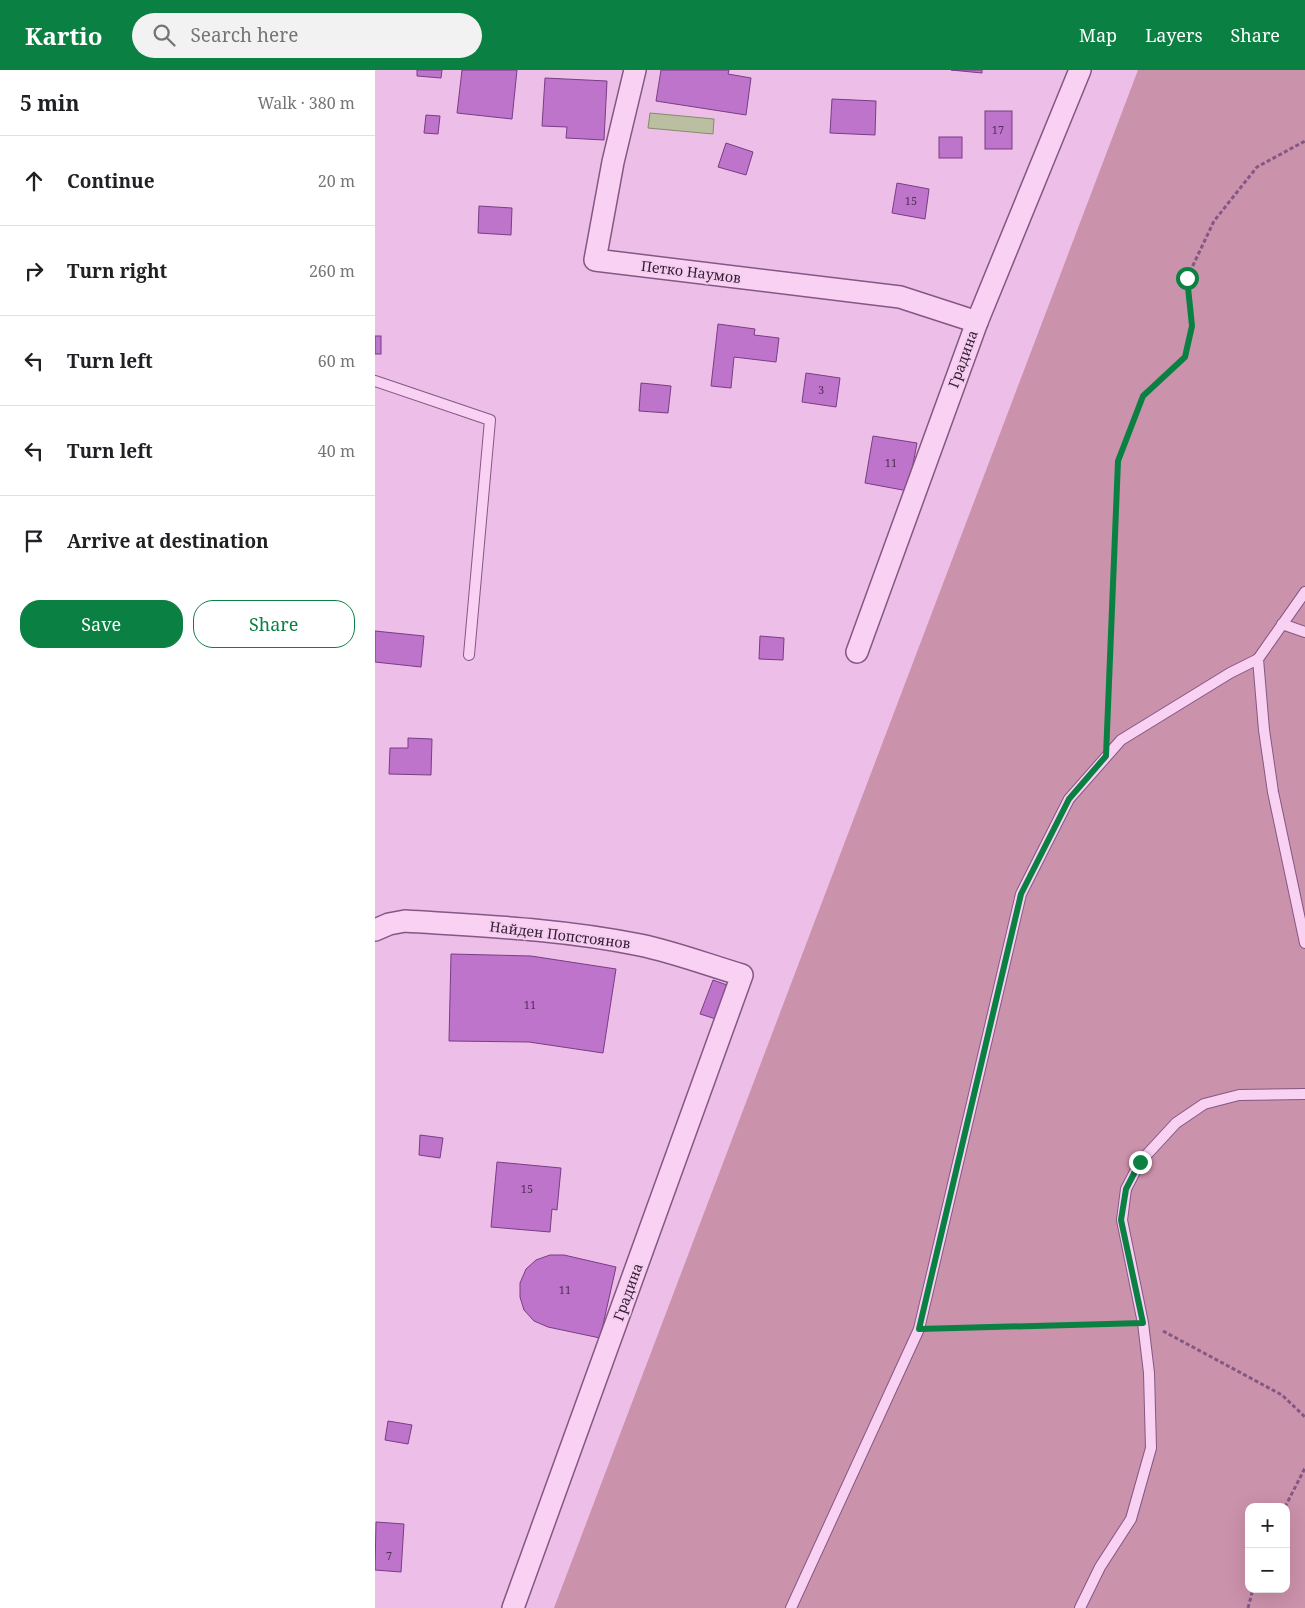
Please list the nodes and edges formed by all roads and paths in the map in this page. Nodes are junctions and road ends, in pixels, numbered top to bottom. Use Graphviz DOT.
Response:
graph roads {
  1 [pos="635,70"];
  2 [pos="1080,70"];
  3 [pos="1305,141"];
  4 [pos="977,322"];
  5 [pos="375,381"];
  6 [pos="1305,592"];
  7 [pos="1282,624"];
  8 [pos="1305,632"];
  9 [pos="857,652"];
  10 [pos="469,655"];
  11 [pos="1258,659"];
  12 [pos="1106,756"];
  13 [pos="375,930"];
  14 [pos="1305,943"];
  15 [pos="742,975"];
  16 [pos="1305,1094"];
  17 [pos="1143,1323"];
  18 [pos="919,1329"];
  19 [pos="1305,1417"];
  20 [pos="1305,1468"];
  21 [pos="1287,1503"];
  22 [pos="1252,1593"];
  23 [pos="513,1608"];
  24 [pos="791,1608"];
  25 [pos="1080,1608"];
  26 [pos="1249,1608"];
  1 -- 4 [label="street, Петко Наумов"];
  2 -- 4 [label="street, Градина"];
  3 -- 12 [label="path"];
  4 -- 9 [label="street, Градина"];
  5 -- 10 [label="lane"];
  6 -- 7 [label="lane"];
  7 -- 8 [label="lane"];
  7 -- 11 [label="lane"];
  11 -- 12 [label="lane"];
  11 -- 14 [label="lane"];
  12 -- 18 [label="lane"];
  13 -- 15 [label="street, Найден Попстоянов"];
  15 -- 23 [label="street, Градина"];
  16 -- 17 [label="lane"];
  17 -- 18 [label="path"];
  17 -- 19 [label="path"];
  17 -- 25 [label="lane"];
  18 -- 24 [label="lane"];
  20 -- 21 [label="path"];
  22 -- 26 [label="path"];
}
